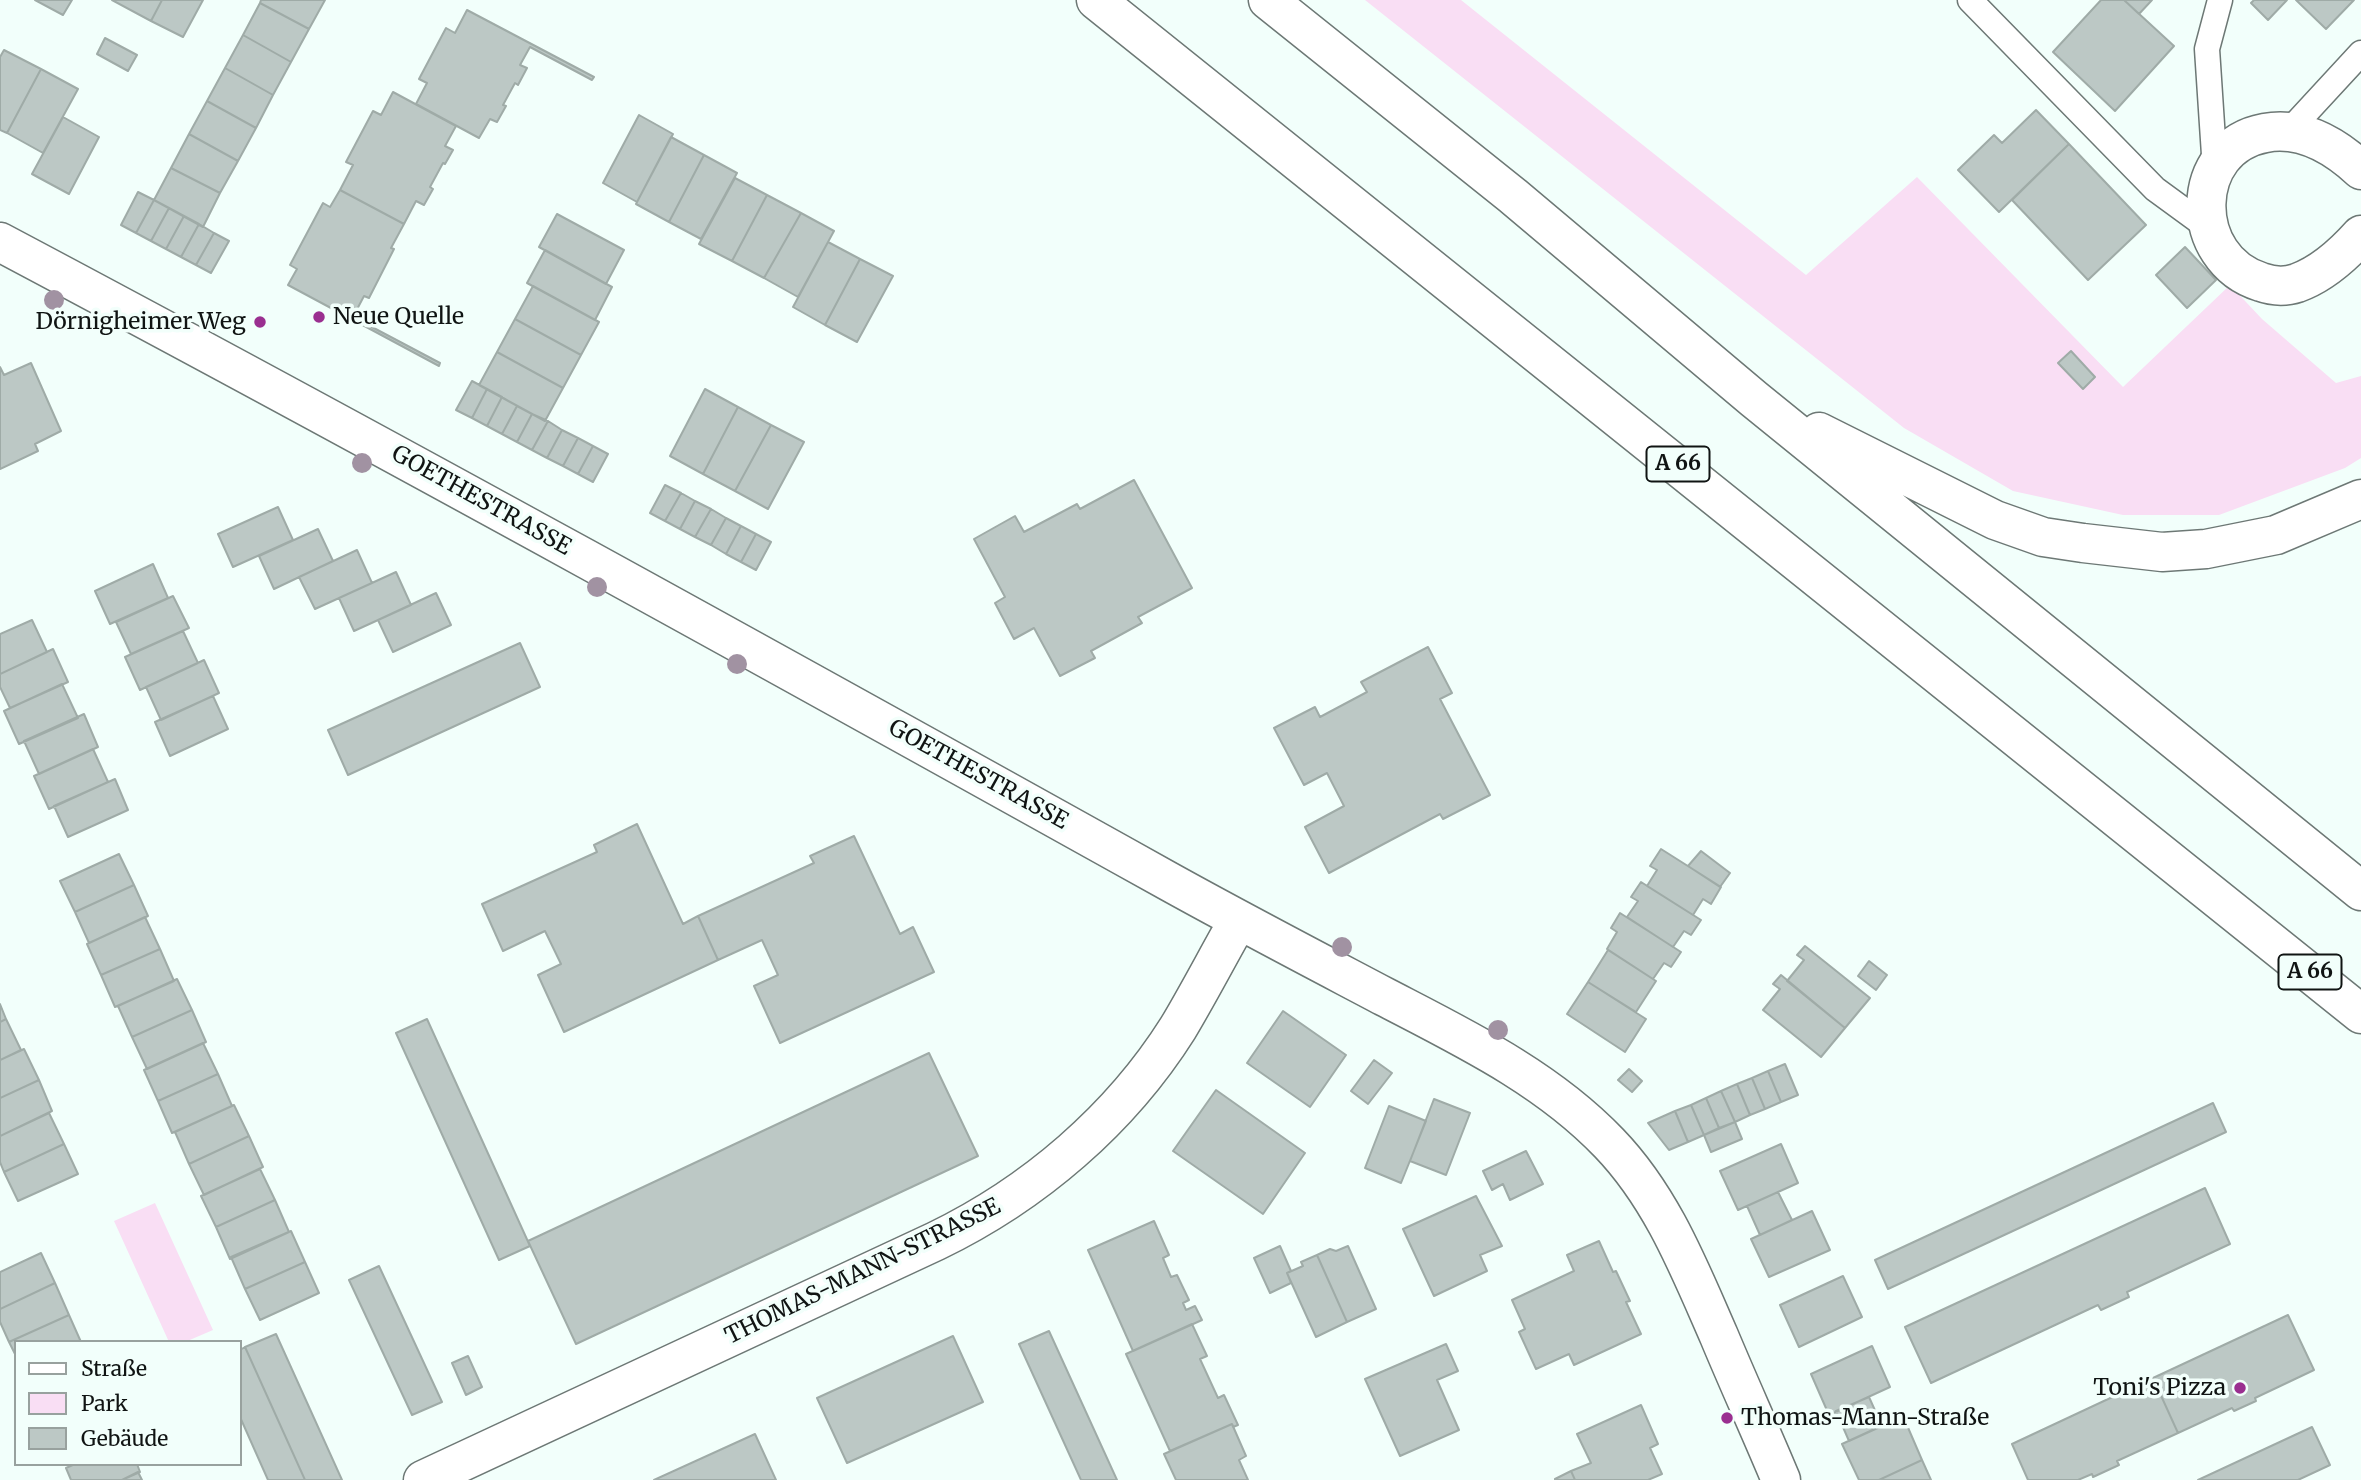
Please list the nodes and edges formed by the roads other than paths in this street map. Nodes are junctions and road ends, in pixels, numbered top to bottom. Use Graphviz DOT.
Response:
graph roads {
  1 [pos="1096,0"];
  2 [pos="1268,0"];
  3 [pos="1970,0"];
  4 [pos="2220,0"];
  5 [pos="2361,53"];
  6 [pos="2289,131"];
  7 [pos="2215,170"];
  8 [pos="2361,170"];
  9 [pos="2207,227"];
  10 [pos="2361,235"];
  11 [pos="0,242"];
  12 [pos="1754,399"];
  13 [pos="2361,499"];
  14 [pos="2361,891"];
  15 [pos="1238,920"];
  16 [pos="2361,1013"];
  17 [pos="423,1480"];
  18 [pos="1781,1480"];
  1 -- 16 [label="main road, A 66"];
  2 -- 12 [label="main road"];
  3 -- 9 [label="lane"];
  4 -- 7 [label="lane"];
  5 -- 6 [label="lane"];
  6 -- 7 [label="main road"];
  6 -- 8 [label="main road"];
  7 -- 9 [label="main road"];
  9 -- 10 [label="main road"];
  11 -- 15 [label="main road, GOETHESTRASSE"];
  12 -- 13 [label="main road"];
  12 -- 14 [label="main road"];
  15 -- 17 [label="main road, THOMAS-MANN-STRASSE"];
  15 -- 18 [label="main road, GOETHESTRASSE"];
}
